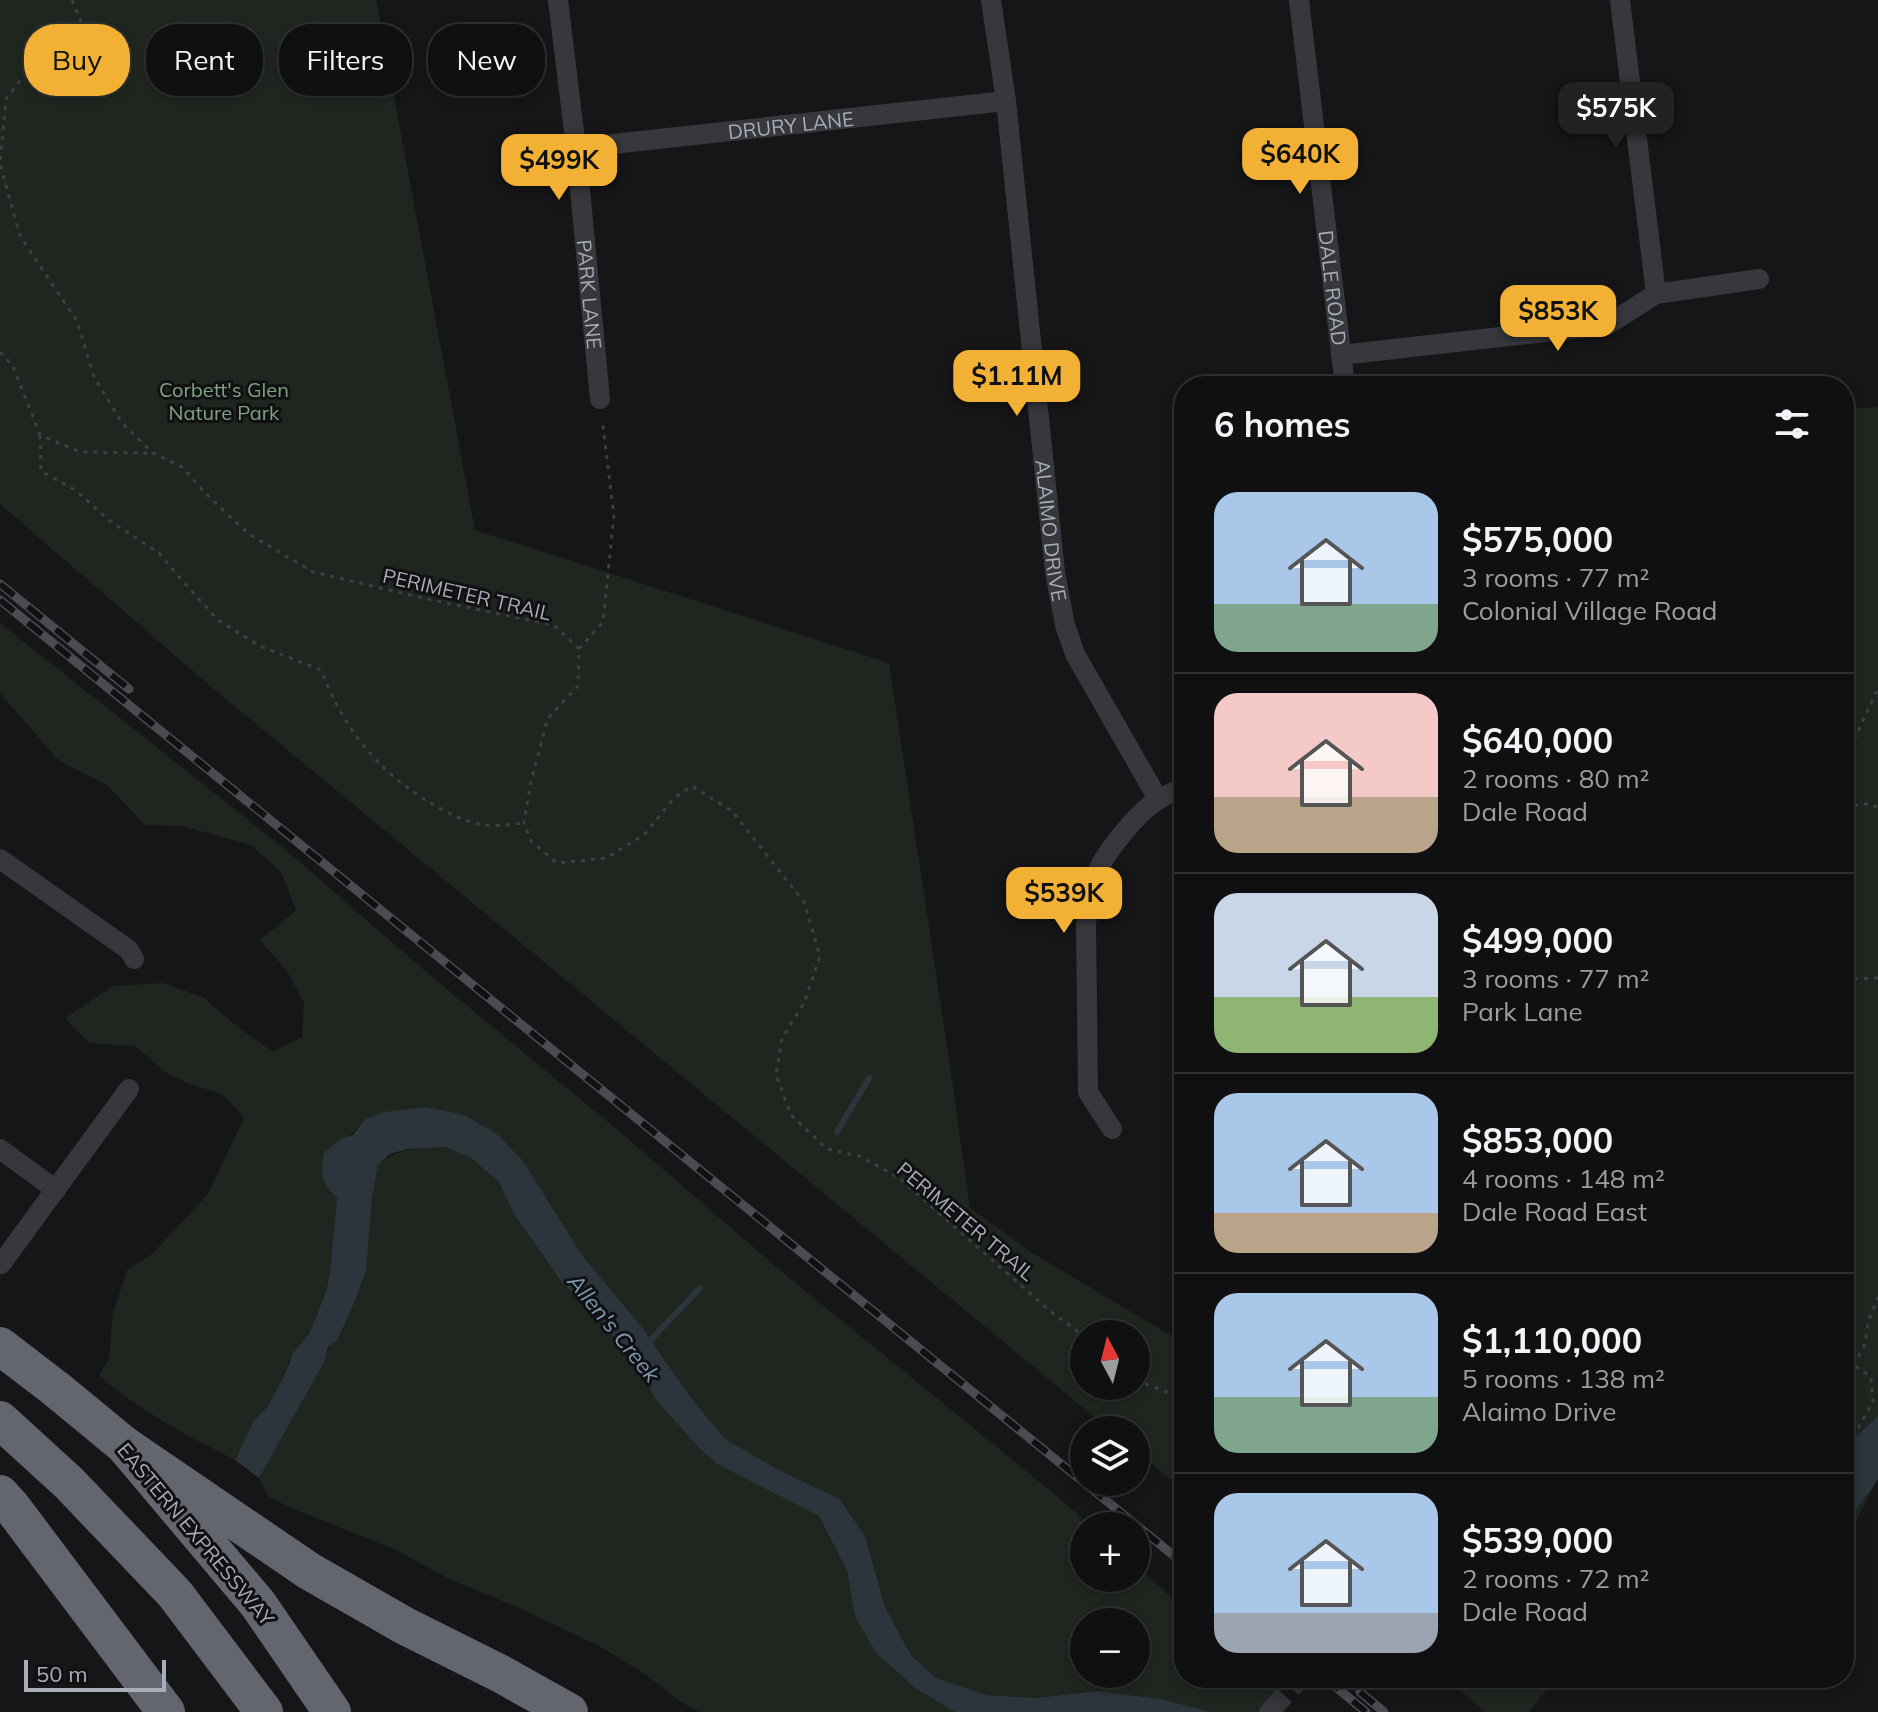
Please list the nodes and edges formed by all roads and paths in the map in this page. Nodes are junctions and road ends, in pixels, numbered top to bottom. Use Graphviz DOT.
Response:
graph roads {
  1 [pos="72,0"];
  2 [pos="558,0"];
  3 [pos="991,0"];
  4 [pos="1299,0"];
  5 [pos="1620,0"];
  6 [pos="1006,101"];
  7 [pos="576,148"];
  8 [pos="1759,279"];
  9 [pos="1656,294"];
  10 [pos="0,352"];
  11 [pos="1341,355"];
  12 [pos="1344,376"];
  13 [pos="600,399"];
  14 [pos="40,435"];
  15 [pos="153,453"];
  16 [pos="579,649"];
  17 [pos="1878,688"];
  18 [pos="1854,738"];
  19 [pos="1174,792"];
  20 [pos="1158,799"];
  21 [pos="1854,806"];
  22 [pos="1878,807"];
  23 [pos="524,823"];
  24 [pos="0,859"];
  25 [pos="134,959"];
  26 [pos="1878,978"];
  27 [pos="1854,979"];
  28 [pos="129,1089"];
  29 [pos="1112,1129"];
  30 [pos="0,1149"];
  31 [pos="56,1190"];
  32 [pos="1,1264"];
  33 [pos="1878,1297"];
  34 [pos="1070,1326"];
  35 [pos="0,1346"];
  36 [pos="1855,1366"];
  37 [pos="1150,1386"];
  38 [pos="1174,1395"];
  39 [pos="0,1420"];
  40 [pos="1854,1435"];
  41 [pos="124,1445"];
  42 [pos="0,1494"];
  43 [pos="166,1712"];
  44 [pos="264,1712"];
  45 [pos="332,1712"];
  46 [pos="569,1712"];
  1 -- 15 [label="path, PERIMETER TRAIL"];
  2 -- 7 [label="street, PARK LANE"];
  3 -- 6 [label="street, ALAIMO DRIVE"];
  4 -- 11 [label="street, DALE ROAD"];
  5 -- 9 [label="street"];
  6 -- 7 [label="street, DRURY LANE"];
  6 -- 20 [label="street, ALAIMO DRIVE"];
  7 -- 13 [label="street, PARK LANE"];
  8 -- 9 [label="street"];
  9 -- 11 [label="street"];
  10 -- 14 [label="path"];
  11 -- 12 [label="street, DALE ROAD"];
  13 -- 16 [label="path"];
  14 -- 15 [label="path"];
  14 -- 23 [label="path"];
  15 -- 16 [label="path, PERIMETER TRAIL"];
  16 -- 23 [label="path"];
  17 -- 18 [label="path"];
  19 -- 20 [label="street"];
  20 -- 29 [label="street"];
  21 -- 22 [label="path"];
  23 -- 34 [label="path, PERIMETER TRAIL"];
  24 -- 25 [label="street"];
  26 -- 27 [label="path"];
  28 -- 31 [label="street"];
  30 -- 31 [label="street"];
  31 -- 32 [label="street"];
  33 -- 36 [label="path"];
  35 -- 41 [label="highway, EASTERN EXPRESSWAY"];
  36 -- 40 [label="path"];
  37 -- 38 [label="path"];
  39 -- 44 [label="highway"];
  41 -- 45 [label="highway, EASTERN EXPRESSWAY"];
  41 -- 46 [label="highway"];
  42 -- 43 [label="highway"];
}
